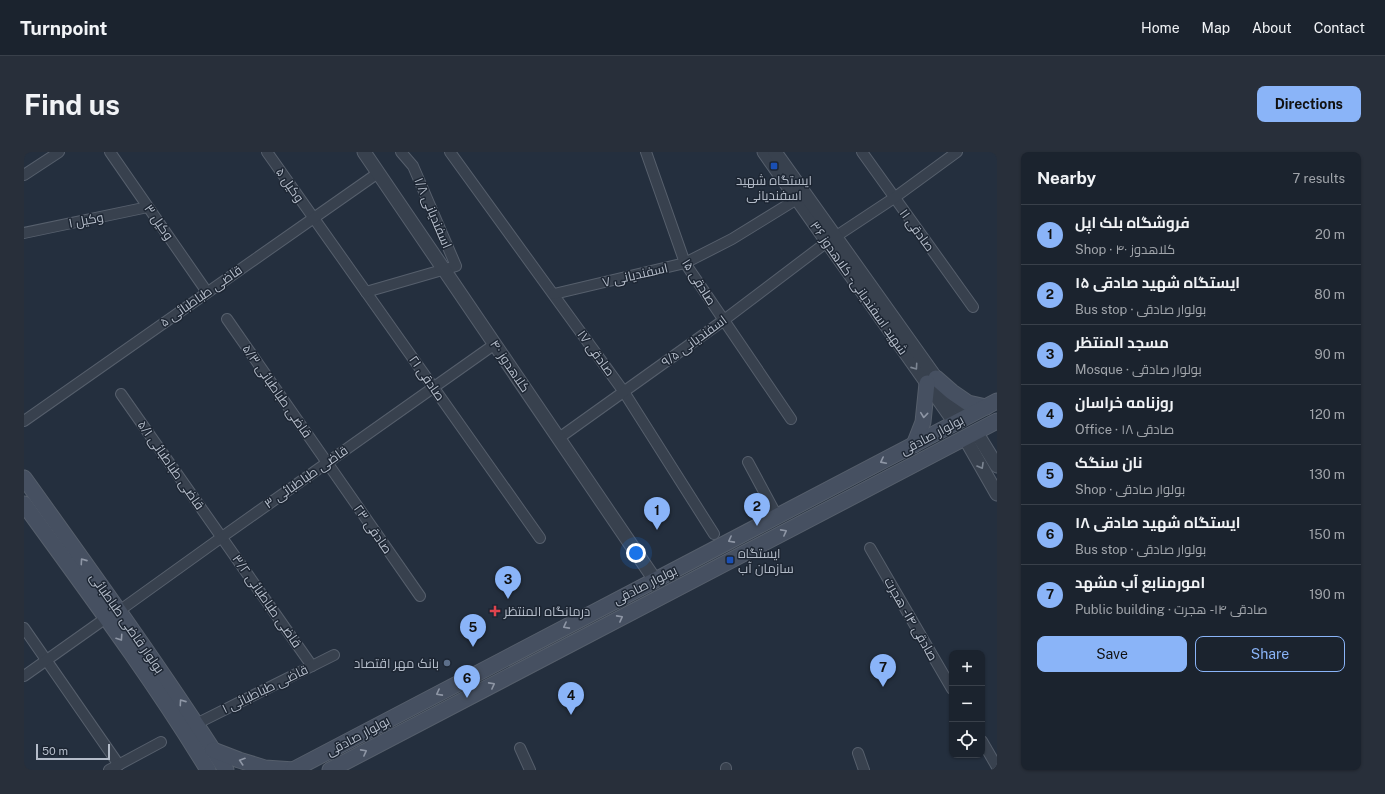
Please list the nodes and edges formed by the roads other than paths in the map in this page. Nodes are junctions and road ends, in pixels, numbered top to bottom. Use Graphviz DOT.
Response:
graph roads {
  1 [pos="59,152"];
  2 [pos="110,152"];
  3 [pos="267,152"];
  4 [pos="364,152"];
  5 [pos="400,152"];
  6 [pos="450,152"];
  7 [pos="646,152"];
  8 [pos="764,152"];
  9 [pos="775,152"];
  10 [pos="862,152"];
  11 [pos="958,152"];
  12 [pos="378,172"];
  13 [pos="24,176"];
  14 [pos="894,198"];
  15 [pos="797,199"];
  16 [pos="148,208"];
  17 [pos="313,218"];
  18 [pos="24,233"];
  19 [pos="831,240"];
  20 [pos="685,263"];
  21 [pos="444,270"];
  22 [pos="208,292"];
  23 [pos="366,292"];
  24 [pos="554,294"];
  25 [pos="972,307"];
  26 [pos="227,319"];
  27 [pos="724,320"];
  28 [pos="494,344"];
  29 [pos="932,380"];
  30 [pos="433,387"];
  31 [pos="624,392"];
  32 [pos="121,394"];
  33 [pos="991,404"];
  34 [pos="790,419"];
  35 [pos="961,420"];
  36 [pos="24,421"];
  37 [pos="997,421"];
  38 [pos="971,435"];
  39 [pos="559,438"];
  40 [pos="914,444"];
  41 [pos="326,462"];
  42 [pos="748,462"];
  43 [pos="997,466"];
  44 [pos="24,478"];
  45 [pos="997,494"];
  46 [pos="24,504"];
  47 [pos="777,516"];
  48 [pos="714,534"];
  49 [pos="222,537"];
  50 [pos="540,538"];
  51 [pos="870,548"];
  52 [pos="655,580"];
  53 [pos="420,596"];
  54 [pos="113,615"];
  55 [pos="24,628"];
  56 [pos="334,655"];
  57 [pos="47,660"];
  58 [pos="312,666"];
  59 [pos="24,676"];
  60 [pos="950,686"];
  61 [pos="196,724"];
  62 [pos="161,742"];
  63 [pos="985,746"];
  64 [pos="194,747"];
  65 [pos="520,748"];
  66 [pos="213,750"];
  67 [pos="858,753"];
  68 [pos="119,765"];
  69 [pos="997,768"];
  70 [pos="109,770"];
  71 [pos="200,770"];
  72 [pos="208,770"];
  73 [pos="226,770"];
  74 [pos="293,770"];
  75 [pos="330,770"];
  76 [pos="530,770"];
  77 [pos="864,770"];
  78 [pos="994,770"];
  1 -- 13 [label="street"];
  2 -- 16 [label="street, وکيل ۳"];
  3 -- 17 [label="street, وکيل ۵"];
  4 -- 12 [label="street, کلاهدوز ۴۰"];
  5 -- 21 [label="street, اسفندیانی ۱/۸"];
  6 -- 24 [label="street, صادقی ۱۷"];
  7 -- 20 [label="street, صادقی ۱۵"];
  8 -- 15 [label="street, شهید اسفندیانی - کلاهدوز ۳۶"];
  9 -- 19 [label="street, شهید اسفندیانی - کلاهدوز ۳۶"];
  10 -- 14 [label="street, صادقی ۱۱"];
  11 -- 14 [label="street, اسفندیانی ۹/۵"];
  12 -- 17 [label="street, قاضی طباطبائی ۵"];
  12 -- 21 [label="street, کلاهدوز ۴۰"];
  14 -- 19 [label="street, اسفندیانی ۹/۵"];
  14 -- 25 [label="street, صادقی ۱۱"];
  15 -- 19 [label="street, شهید اسفندیانی - کلاهدوز ۳۶"];
  15 -- 20 [label="street, اسفندیانی ۷"];
  16 -- 18 [label="street, وکيل ۱"];
  16 -- 22 [label="street, وکيل ۳"];
  17 -- 22 [label="street, قاضی طباطبائی ۵"];
  17 -- 23 [label="street, صادقی ۲۱"];
  19 -- 27 [label="street, اسفندیانی ۹/۵"];
  19 -- 29 [label="street, شهید اسفندیانی - کلاهدوز ۳۶"];
  20 -- 24 [label="street, اسفندیانی ۷"];
  20 -- 27 [label="street, صادقی ۱۵"];
  21 -- 23 [label="street"];
  21 -- 28 [label="street, کلاهدوز ۴۰"];
  22 -- 36 [label="street, قاضی طباطبائی ۵"];
  23 -- 30 [label="street, صادقی ۲۱"];
  24 -- 31 [label="street, صادقی ۱۷"];
  26 -- 41 [label="street, قاضی طباطبائی ۵/۳"];
  27 -- 31 [label="street, اسفندیانی ۹/۵"];
  27 -- 34 [label="street, صادقی ۱۵"];
  28 -- 30 [label="street, قاضی طباطبائی ۳"];
  28 -- 39 [label="street, کلاهدوز ۴۰"];
  29 -- 33 [label="main road"];
  29 -- 35 [label="street, شهید اسفندیانی - کلاهدوز ۳۶"];
  29 -- 40 [label="main road, one-way"];
  30 -- 41 [label="street, قاضی طباطبائی ۳"];
  30 -- 50 [label="street, صادقی ۲۱"];
  31 -- 39 [label="street, اسفندیانی ۹/۵"];
  31 -- 48 [label="street, صادقی ۱۷"];
  32 -- 49 [label="street, قاضی طباطبائی ۵/۱"];
  33 -- 35 [label="main road, بولوار صادقی"];
  35 -- 38 [label="main road"];
  35 -- 40 [label="main road, بولوار صادقی"];
  37 -- 38 [label="main road, بولوار صادقی"];
  38 -- 43 [label="street"];
  38 -- 45 [label="street, one-way"];
  75 -- 38 [label="main road, بولوار صادقی, one-way"];
  39 -- 52 [label="street, کلاهدوز ۴۰"];
  40 -- 47 [label="main road, بولوار صادقی, one-way"];
  41 -- 49 [label="street, قاضی طباطبائی ۳"];
  41 -- 53 [label="street, صادقی ۲۳"];
  42 -- 47 [label="street"];
  54 -- 44 [label="main road, بولوار قاضی طباطبائی, one-way"];
  46 -- 54 [label="main road, بولوار قاضی طباطبائی"];
  47 -- 52 [label="main road, بولوار صادقی, one-way"];
  49 -- 54 [label="street, قاضی طباطبائی ۳"];
  49 -- 58 [label="street, قاضی طباطبائی ۳/۲"];
  51 -- 60 [label="street, صادقی ۱۴ - هجرت"];
  52 -- 74 [label="main road, بولوار صادقی, one-way"];
  54 -- 57 [label="street, قاضی طباطبائی ۳"];
  61 -- 54 [label="main road, بولوار قاضی طباطبائی, one-way"];
  54 -- 64 [label="main road, بولوار قاضی طباطبائی, one-way"];
  55 -- 57 [label="street"];
  56 -- 58 [label="street, قاضی طباطبائی ۱"];
  57 -- 59 [label="street, قاضی طباطبائی ۳"];
  57 -- 68 [label="street"];
  58 -- 61 [label="street, قاضی طباطبائی ۱"];
  61 -- 66 [label="main road, بولوار قاضی طباطبائی"];
  62 -- 68 [label="street"];
  63 -- 69 [label="street"];
  64 -- 71 [label="main road"];
  64 -- 72 [label="main road, بولوار قاضی طباطبائی"];
  65 -- 76 [label="street"];
  66 -- 73 [label="main road, بولوار قاضی طباطبائی"];
  74 -- 66 [label="main road, one-way"];
  67 -- 77 [label="street"];
  68 -- 70 [label="street"];
  69 -- 78 [label="street"];
}
